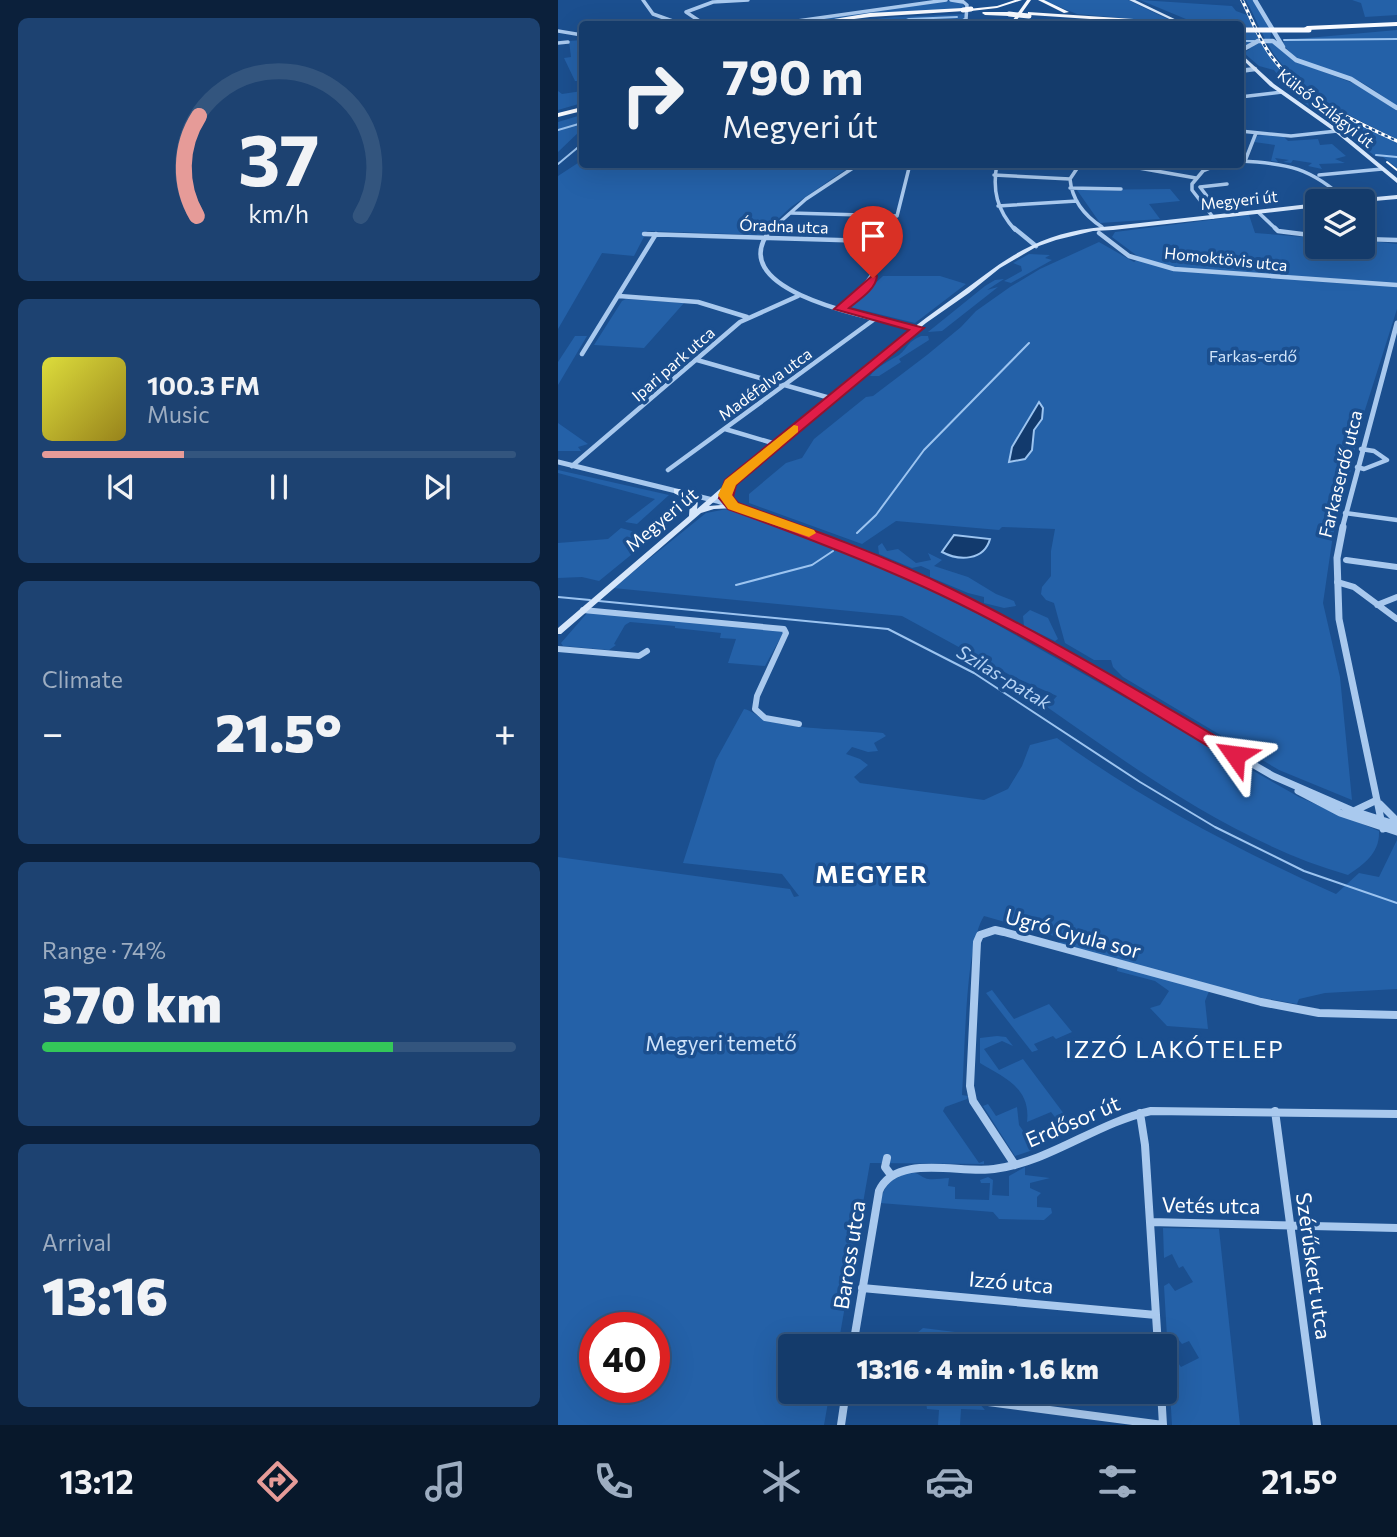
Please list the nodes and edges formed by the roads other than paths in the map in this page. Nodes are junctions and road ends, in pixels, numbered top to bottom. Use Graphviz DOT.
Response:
graph roads {
  1 [pos="643,0"];
  2 [pos="748,0"];
  3 [pos="949,0"];
  4 [pos="1020,0"];
  5 [pos="1029,0"];
  6 [pos="1040,0"];
  7 [pos="1131,0"];
  8 [pos="1255,0"];
  9 [pos="962,1"];
  10 [pos="967,12"];
  11 [pos="1029,15"];
  12 [pos="696,18"];
  13 [pos="670,21"];
  14 [pos="694,21"];
  15 [pos="701,21"];
  16 [pos="798,21"];
  17 [pos="828,21"];
  18 [pos="848,21"];
  19 [pos="965,21"];
  20 [pos="1014,21"];
  21 [pos="1055,21"];
  22 [pos="1109,21"];
  23 [pos="1129,21"];
  24 [pos="1175,21"];
  25 [pos="1397,25"];
  26 [pos="1244,29"];
  27 [pos="558,31"];
  28 [pos="1273,32"];
  29 [pos="579,34"];
  30 [pos="1271,41"];
  31 [pos="568,42"];
  32 [pos="558,43"];
  33 [pos="1284,50"];
  34 [pos="1244,51"];
  35 [pos="1244,55"];
  36 [pos="1255,69"];
  37 [pos="1244,70"];
  38 [pos="1281,92"];
  39 [pos="1244,97"];
  40 [pos="1397,108"];
  41 [pos="579,111"];
  42 [pos="559,118"];
  43 [pos="1337,131"];
  44 [pos="1244,132"];
  45 [pos="1256,133"];
  46 [pos="1244,159"];
  47 [pos="1244,161"];
  48 [pos="854,168"];
  49 [pos="909,168"];
  50 [pos="996,168"];
  51 [pos="1077,168"];
  52 [pos="1139,168"];
  53 [pos="1210,168"];
  54 [pos="1382,169"];
  55 [pos="994,175"];
  56 [pos="1319,175"];
  57 [pos="1196,178"];
  58 [pos="1070,179"];
  59 [pos="1397,181"];
  60 [pos="1227,184"];
  61 [pos="1192,187"];
  62 [pos="1070,188"];
  63 [pos="1200,188"];
  64 [pos="1121,189"];
  65 [pos="1334,189"];
  66 [pos="1397,196"];
  67 [pos="1375,199"];
  68 [pos="1077,201"];
  69 [pos="1205,205"];
  70 [pos="998,206"];
  71 [pos="1305,207"];
  72 [pos="1258,212"];
  73 [pos="791,213"];
  74 [pos="1213,217"];
  75 [pos="1091,220"];
  76 [pos="1100,230"];
  77 [pos="644,234"];
  78 [pos="657,234"];
  79 [pos="1305,234"];
  80 [pos="766,238"];
  81 [pos="1375,239"];
  82 [pos="1397,240"];
  83 [pos="1036,246"];
  84 [pos="1397,285"];
  85 [pos="619,296"];
  86 [pos="798,296"];
  87 [pos="840,309"];
  88 [pos="747,317"];
  89 [pos="876,318"];
  90 [pos="1397,323"];
  91 [pos="904,325"];
  92 [pos="918,328"];
  93 [pos="910,335"];
  94 [pos="1393,349"];
  95 [pos="582,354"];
  96 [pos="697,360"];
  97 [pos="784,385"];
  98 [pos="830,398"];
  99 [pos="725,429"];
  100 [pos="776,444"];
  101 [pos="1361,449"];
  102 [pos="558,462"];
  103 [pos="573,466"];
  104 [pos="1357,467"];
  105 [pos="668,470"];
  106 [pos="730,483"];
  107 [pos="677,491"];
  108 [pos="711,499"];
  109 [pos="733,506"];
  110 [pos="1345,513"];
  111 [pos="692,515"];
  112 [pos="1397,520"];
  113 [pos="1346,560"];
  114 [pos="1397,567"];
  115 [pos="1337,582"];
  116 [pos="1397,597"];
  117 [pos="1377,605"];
  118 [pos="583,608"];
  119 [pos="1397,619"];
  120 [pos="558,632"];
  121 [pos="558,649"];
  122 [pos="620,649"];
  123 [pos="647,651"];
  124 [pos="610,653"];
  125 [pos="799,724"];
  126 [pos="1289,784"];
  127 [pos="1377,800"];
  128 [pos="1351,810"];
  129 [pos="1397,823"];
  130 [pos="1382,825"];
  131 [pos="1397,832"];
  132 [pos="1397,1015"];
  133 [pos="1275,1111"];
  134 [pos="1140,1112"];
  135 [pos="1397,1114"];
  136 [pos="887,1158"];
  137 [pos="1015,1165"];
  138 [pos="891,1175"];
  139 [pos="1290,1225"];
  140 [pos="1150,1227"];
  141 [pos="1397,1228"];
  142 [pos="862,1288"];
  143 [pos="1156,1314"];
  144 [pos="856,1334"];
  145 [pos="1157,1334"];
  146 [pos="844,1404"];
  147 [pos="1004,1404"];
  148 [pos="1162,1404"];
  149 [pos="841,1425"];
  150 [pos="1163,1425"];
  151 [pos="1317,1425"];
  1 -- 13 [label="street"];
  2 -- 12 [label="street"];
  3 -- 9 [label="street"];
  3 -- 16 [label="street"];
  4 -- 10 [label="highway"];
  5 -- 20 [label="highway"];
  6 -- 23 [label="highway"];
  7 -- 24 [label="main road"];
  8 -- 28 [label="street"];
  9 -- 10 [label="street"];
  10 -- 11 [label="highway, bridge"];
  10 -- 17 [label="highway"];
  10 -- 18 [label="highway"];
  10 -- 19 [label="street"];
  11 -- 21 [label="highway"];
  11 -- 22 [label="highway"];
  11 -- 23 [label="highway"];
  12 -- 14 [label="street"];
  12 -- 15 [label="street"];
  25 -- 26 [label="highway, bridge"];
  27 -- 29 [label="street"];
  28 -- 30 [label="street"];
  28 -- 33 [label="street"];
  30 -- 33 [label="street"];
  30 -- 34 [label="street"];
  31 -- 32 [label="street"];
  33 -- 40 [label="street"];
  35 -- 36 [label="main road, Külső Szilágyi út"];
  36 -- 37 [label="street"];
  36 -- 38 [label="main road, Külső Szilágyi út"];
  38 -- 39 [label="street"];
  38 -- 43 [label="main road, Külső Szilágyi út"];
  41 -- 42 [label="highway"];
  43 -- 45 [label="street"];
  43 -- 54 [label="main road, Külső Szilágyi út"];
  44 -- 45 [label="street"];
  45 -- 46 [label="street"];
  47 -- 56 [label="street"];
  48 -- 73 [label="street"];
  49 -- 73 [label="street"];
  50 -- 55 [label="street"];
  51 -- 58 [label="street"];
  52 -- 57 [label="street"];
  53 -- 57 [label="street"];
  54 -- 56 [label="street"];
  54 -- 59 [label="main road, Külső Szilágyi út"];
  55 -- 58 [label="street"];
  55 -- 70 [label="street"];
  56 -- 65 [label="street"];
  57 -- 61 [label="street"];
  58 -- 62 [label="street, Homoktövis utca"];
  60 -- 63 [label="street"];
  61 -- 63 [label="street"];
  61 -- 69 [label="street"];
  62 -- 64 [label="street"];
  62 -- 68 [label="street, Homoktövis utca"];
  63 -- 69 [label="street"];
  66 -- 67 [label="main road"];
  68 -- 70 [label="street"];
  68 -- 75 [label="street, Homoktövis utca"];
  69 -- 74 [label="street"];
  70 -- 83 [label="street"];
  71 -- 72 [label="main road, Megyeri út"];
  72 -- 74 [label="main road, Megyeri út"];
  72 -- 79 [label="street"];
  73 -- 80 [label="street"];
  74 -- 76 [label="main road, Megyeri út"];
  75 -- 76 [label="street, Homoktövis utca"];
  75 -- 76 [label="street, Homoktövis utca"];
  76 -- 83 [label="main road, Megyeri út"];
  76 -- 84 [label="street, Homoktövis utca"];
  77 -- 78 [label="street, Óradna utca"];
  78 -- 80 [label="street, Óradna utca"];
  78 -- 85 [label="street"];
  80 -- 86 [label="street"];
  80 -- 87 [label="street, Óradna utca"];
  81 -- 82 [label="street"];
  83 -- 92 [label="main road, Megyeri út"];
  85 -- 88 [label="street"];
  85 -- 95 [label="street"];
  86 -- 87 [label="street"];
  86 -- 88 [label="street, Ipari park utca"];
  87 -- 89 [label="street"];
  88 -- 96 [label="street, Ipari park utca"];
  89 -- 91 [label="street"];
  89 -- 97 [label="street, Madéfalva utca"];
  90 -- 94 [label="street, Farkaserdő utca"];
  91 -- 92 [label="street"];
  91 -- 93 [label="street"];
  92 -- 93 [label="main road, Megyeri út"];
  93 -- 98 [label="main road, Megyeri út"];
  94 -- 101 [label="street, Farkaserdő utca"];
  96 -- 97 [label="street"];
  96 -- 103 [label="street, Ipari park utca"];
  97 -- 98 [label="street"];
  97 -- 99 [label="street, Madéfalva utca"];
  98 -- 100 [label="main road, Megyeri út"];
  99 -- 100 [label="street"];
  99 -- 105 [label="street, Madéfalva utca"];
  100 -- 106 [label="main road, Megyeri út"];
  101 -- 104 [label="street, Farkaserdő utca"];
  101 -- 104 [label="street"];
  102 -- 103 [label="street"];
  103 -- 107 [label="street"];
  104 -- 110 [label="street, Farkaserdő utca"];
  106 -- 108 [label="main road, Megyeri út"];
  106 -- 109 [label="main road"];
  107 -- 108 [label="street"];
  107 -- 111 [label="main road"];
  108 -- 109 [label="street"];
  108 -- 111 [label="main road, Megyeri út"];
  109 -- 111 [label="main road"];
  109 -- 126 [label="street"];
  110 -- 112 [label="street"];
  110 -- 115 [label="street, Farkaserdő utca"];
  111 -- 118 [label="main road, Megyeri út"];
  113 -- 114 [label="street"];
  115 -- 117 [label="street"];
  115 -- 127 [label="street, Farkaserdő utca"];
  116 -- 117 [label="street"];
  117 -- 119 [label="street"];
  118 -- 120 [label="main road, Megyeri út"];
  118 -- 125 [label="street"];
  121 -- 124 [label="street"];
  122 -- 124 [label="street"];
  123 -- 124 [label="street"];
  126 -- 128 [label="street"];
  126 -- 130 [label="street"];
  127 -- 128 [label="street"];
  127 -- 129 [label="street"];
  127 -- 130 [label="street, Farkaserdő utca"];
  128 -- 130 [label="street"];
  129 -- 130 [label="street"];
  130 -- 131 [label="street"];
  132 -- 137 [label="street, Ugró Gyula sor"];
  133 -- 134 [label="street, Erdősor út"];
  133 -- 135 [label="street, Erdősor út"];
  133 -- 139 [label="street, Szérűskert utca"];
  134 -- 137 [label="street, Erdősor út"];
  134 -- 140 [label="street"];
  136 -- 138 [label="street"];
  137 -- 138 [label="street, Erdősor út"];
  138 -- 142 [label="street, Baross utca"];
  139 -- 140 [label="street, Vetés utca"];
  139 -- 141 [label="street, Vetés utca"];
  139 -- 151 [label="street, Szérűskert utca"];
  140 -- 143 [label="street"];
  142 -- 143 [label="street, Izzó utca"];
  142 -- 144 [label="street, Baross utca"];
  143 -- 145 [label="street"];
  146 -- 149 [label="street"];
  147 -- 150 [label="street"];
  148 -- 150 [label="street"];
}
